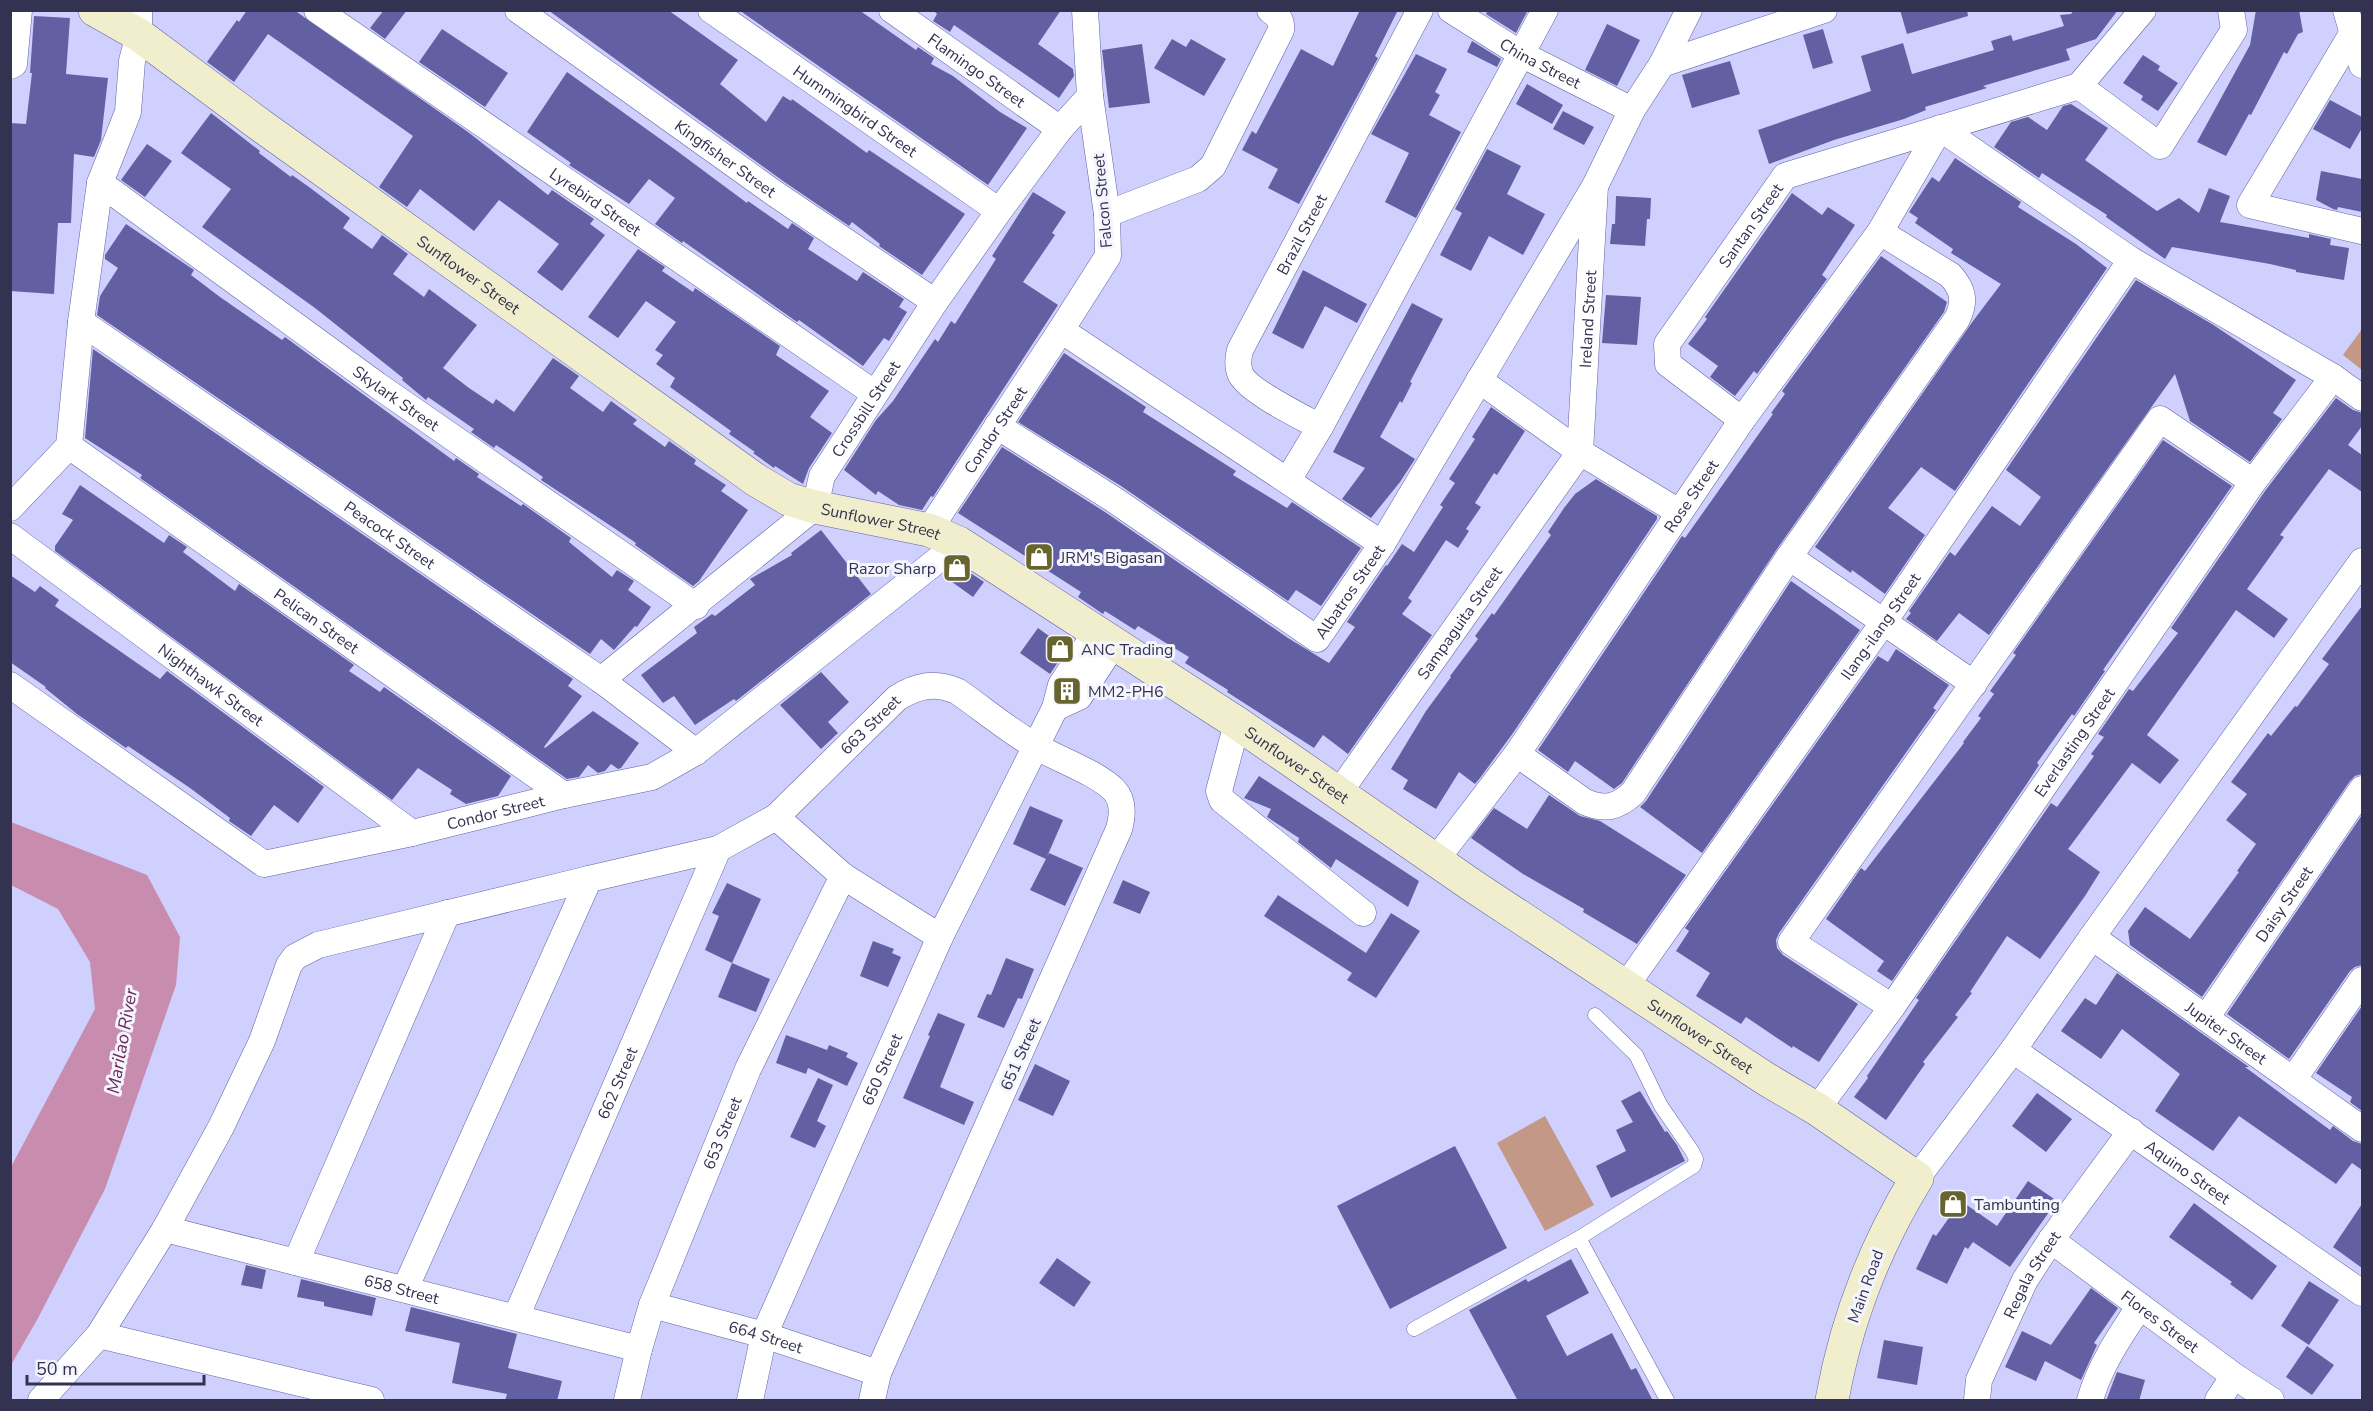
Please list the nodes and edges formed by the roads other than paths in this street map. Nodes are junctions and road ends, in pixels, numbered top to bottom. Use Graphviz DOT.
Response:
graph roads {
  1 [pos="19,10"];
  2 [pos="95,10"];
  3 [pos="316,10"];
  4 [pos="518,10"];
  5 [pos="711,10"];
  6 [pos="892,10"];
  7 [pos="1085,10"];
  8 [pos="1420,10"];
  9 [pos="1451,10"];
  10 [pos="1545,10"];
  11 [pos="1689,10"];
  12 [pos="1824,10"];
  13 [pos="2143,10"];
  14 [pos="2231,10"];
  15 [pos="1275,14"];
  16 [pos="139,23"];
  17 [pos="2354,26"];
  18 [pos="1521,54"];
  19 [pos="1662,64"];
  20 [pos="2362,65"];
  21 [pos="10,66"];
  22 [pos="2079,86"];
  23 [pos="1090,96"];
  24 [pos="1632,110"];
  25 [pos="1940,128"];
  26 [pos="1060,129"];
  27 [pos="100,183"];
  28 [pos="1595,186"];
  29 [pos="999,211"];
  30 [pos="1107,214"];
  31 [pos="2362,231"];
  32 [pos="1880,232"];
  33 [pos="2131,260"];
  34 [pos="936,302"];
  35 [pos="81,322"];
  36 [pos="1061,330"];
  37 [pos="2333,377"];
  38 [pos="1479,380"];
  39 [pos="874,393"];
  40 [pos="2362,398"];
  41 [pos="1742,420"];
  42 [pos="997,426"];
  43 [pos="1320,427"];
  44 [pos="69,446"];
  45 [pos="1580,452"];
  46 [pos="1288,480"];
  47 [pos="2253,482"];
  48 [pos="815,507"];
  49 [pos="10,508"];
  50 [pos="1679,512"];
  51 [pos="929,530"];
  52 [pos="10,536"];
  53 [pos="959,543"];
  54 [pos="1382,544"];
  55 [pos="1789,557"];
  56 [pos="2362,561"];
  57 [pos="696,606"];
  58 [pos="1883,623"];
  59 [pos="1106,637"];
  60 [pos="601,680"];
  61 [pos="1974,684"];
  62 [pos="10,685"];
  63 [pos="1237,723"];
  64 [pos="1035,746"];
  65 [pos="696,752"];
  66 [pos="1517,754"];
  67 [pos="2362,789"];
  68 [pos="1338,794"];
  69 [pos="564,795"];
  70 [pos="776,817"];
  71 [pos="412,833"];
  72 [pos="718,849"];
  73 [pos="1436,861"];
  74 [pos="843,876"];
  75 [pos="589,879"];
  76 [pos="447,913"];
  77 [pos="1363,913"];
  78 [pos="940,937"];
  79 [pos="2092,937"];
  80 [pos="2362,980"];
  81 [pos="1625,987"];
  82 [pos="1892,1007"];
  83 [pos="1595,1015"];
  84 [pos="2206,1018"];
  85 [pos="2013,1050"];
  86 [pos="2293,1080"];
  87 [pos="1817,1109"];
  88 [pos="2362,1129"];
  89 [pos="2131,1131"];
  90 [pos="1917,1178"];
  91 [pos="165,1229"];
  92 [pos="1578,1238"];
  93 [pos="2051,1240"];
  94 [pos="296,1262"];
  95 [pos="405,1289"];
  96 [pos="2362,1293"];
  97 [pos="652,1305"];
  98 [pos="2140,1306"];
  99 [pos="516,1317"];
  100 [pos="1414,1329"];
  101 [pos="99,1335"];
  102 [pos="764,1335"];
  103 [pos="639,1349"];
  104 [pos="878,1373"];
  105 [pos="2234,1376"];
  106 [pos="41,1401"];
  107 [pos="370,1401"];
  108 [pos="627,1401"];
  109 [pos="750,1401"];
  110 [pos="872,1401"];
  111 [pos="1667,1401"];
  112 [pos="1832,1401"];
  113 [pos="1977,1401"];
  114 [pos="2090,1401"];
  115 [pos="2218,1401"];
  116 [pos="2271,1401"];
  1 -- 21 [label="street"];
  2 -- 16 [label="main road, Sunflower Street"];
  3 -- 39 [label="street, Lyrebird Street"];
  4 -- 34 [label="street, Kingfisher Street"];
  5 -- 29 [label="street, Hummingbird Street"];
  6 -- 26 [label="street, Flamingo Street"];
  7 -- 23 [label="street, Falcon Street"];
  8 -- 43 [label="street, Brazil Street"];
  9 -- 18 [label="street, China Street"];
  10 -- 18 [label="street"];
  11 -- 19 [label="street"];
  12 -- 19 [label="street"];
  13 -- 22 [label="street"];
  14 -- 22 [label="street"];
  15 -- 30 [label="street"];
  16 -- 27 [label="street"];
  16 -- 48 [label="main road, Sunflower Street"];
  17 -- 20 [label="street"];
  17 -- 31 [label="street"];
  18 -- 24 [label="street, China Street"];
  18 -- 43 [label="street"];
  19 -- 24 [label="street"];
  22 -- 25 [label="street, Santan Street"];
  23 -- 26 [label="street, Crossbill Street"];
  23 -- 30 [label="street, Falcon Street"];
  24 -- 28 [label="street"];
  25 -- 32 [label="street, Rose Street"];
  25 -- 33 [label="street"];
  25 -- 41 [label="street, Santan Street"];
  26 -- 29 [label="street, Crossbill Street"];
  27 -- 35 [label="street"];
  27 -- 57 [label="street, Skylark Street"];
  28 -- 38 [label="street"];
  28 -- 45 [label="street, Ireland Street"];
  29 -- 34 [label="street, Crossbill Street"];
  30 -- 36 [label="street, Falcon Street"];
  32 -- 41 [label="street, Rose Street"];
  32 -- 55 [label="street"];
  33 -- 37 [label="street"];
  33 -- 58 [label="street, Ilang-ilang Street"];
  34 -- 39 [label="street, Crossbill Street"];
  35 -- 44 [label="street"];
  35 -- 60 [label="street, Peacock Street"];
  36 -- 42 [label="street, Condor Street"];
  36 -- 46 [label="street, Albatros Street"];
  37 -- 40 [label="street"];
  37 -- 47 [label="street, Everlasting Street"];
  38 -- 45 [label="street"];
  38 -- 54 [label="street"];
  39 -- 48 [label="street, Crossbill Street"];
  41 -- 50 [label="street, Rose Street"];
  42 -- 51 [label="street, Condor Street"];
  42 -- 54 [label="street, Albatros Street"];
  43 -- 46 [label="street"];
  44 -- 49 [label="street"];
  44 -- 69 [label="street, Pelican Street"];
  45 -- 50 [label="street"];
  45 -- 68 [label="street, Sampaguita Street"];
  46 -- 54 [label="street, Albatros Street"];
  47 -- 61 [label="street"];
  47 -- 82 [label="street, Everlasting Street"];
  48 -- 51 [label="main road, Sunflower Street"];
  48 -- 57 [label="street"];
  50 -- 66 [label="street, Rose Street"];
  51 -- 53 [label="main road, Sunflower Street"];
  52 -- 71 [label="street, Nighthawk Street"];
  53 -- 59 [label="main road, Sunflower Street"];
  53 -- 65 [label="street, Condor Street"];
  55 -- 58 [label="street"];
  55 -- 66 [label="street"];
  56 -- 79 [label="street"];
  57 -- 60 [label="street"];
  58 -- 61 [label="street"];
  58 -- 81 [label="street, Ilang-ilang Street"];
  59 -- 63 [label="main road, Sunflower Street"];
  59 -- 64 [label="street, 650 Street"];
  60 -- 65 [label="street, Peacock Street"];
  61 -- 82 [label="street"];
  62 -- 71 [label="street, Condor Street"];
  63 -- 68 [label="main road, Sunflower Street"];
  63 -- 77 [label="street"];
  64 -- 70 [label="street, 663 Street"];
  64 -- 78 [label="street, 650 Street"];
  64 -- 104 [label="street, 651 Street"];
  65 -- 69 [label="street, Condor Street"];
  66 -- 73 [label="street, Rose Street"];
  67 -- 84 [label="street, Daisy Street"];
  68 -- 73 [label="main road, Sunflower Street"];
  69 -- 71 [label="street, Condor Street"];
  70 -- 72 [label="street, 663 Street"];
  70 -- 74 [label="street"];
  72 -- 75 [label="street, 663 Street"];
  72 -- 99 [label="street, 662 Street"];
  73 -- 81 [label="main road, Sunflower Street"];
  74 -- 78 [label="street"];
  74 -- 97 [label="street, 653 Street"];
  75 -- 76 [label="street, 663 Street"];
  75 -- 95 [label="street"];
  76 -- 91 [label="street, 663 Street"];
  76 -- 94 [label="street"];
  78 -- 102 [label="street, 650 Street"];
  79 -- 84 [label="street, Jupiter Street"];
  79 -- 85 [label="street"];
  80 -- 86 [label="street"];
  81 -- 87 [label="main road, Sunflower Street"];
  82 -- 87 [label="street, Everlasting Street"];
  83 -- 92 [label="lane"];
  84 -- 86 [label="street, Jupiter Street"];
  85 -- 89 [label="street, Aquino Street"];
  85 -- 90 [label="street"];
  86 -- 88 [label="street, Jupiter Street"];
  87 -- 90 [label="main road, Sunflower Street"];
  89 -- 93 [label="street, Regala Street"];
  89 -- 96 [label="street, Aquino Street"];
  90 -- 112 [label="main road, Main Road"];
  91 -- 94 [label="street, 658 Street"];
  91 -- 101 [label="street, 663 Street"];
  92 -- 100 [label="lane"];
  92 -- 111 [label="lane"];
  93 -- 98 [label="street, Flores Street"];
  93 -- 113 [label="street, Regala Street"];
  94 -- 95 [label="street, 658 Street"];
  95 -- 99 [label="street, 658 Street"];
  97 -- 102 [label="street, 664 Street"];
  97 -- 103 [label="street, 653 Street"];
  98 -- 105 [label="street, Flores Street"];
  98 -- 114 [label="street"];
  99 -- 103 [label="street, 658 Street"];
  101 -- 106 [label="street, 663 Street"];
  101 -- 107 [label="street"];
  102 -- 104 [label="street, 664 Street"];
  102 -- 109 [label="street, 650 Street"];
  103 -- 108 [label="street, 653 Street"];
  104 -- 110 [label="street, 651 Street"];
  105 -- 115 [label="street"];
  105 -- 116 [label="street, Flores Street"];
}
